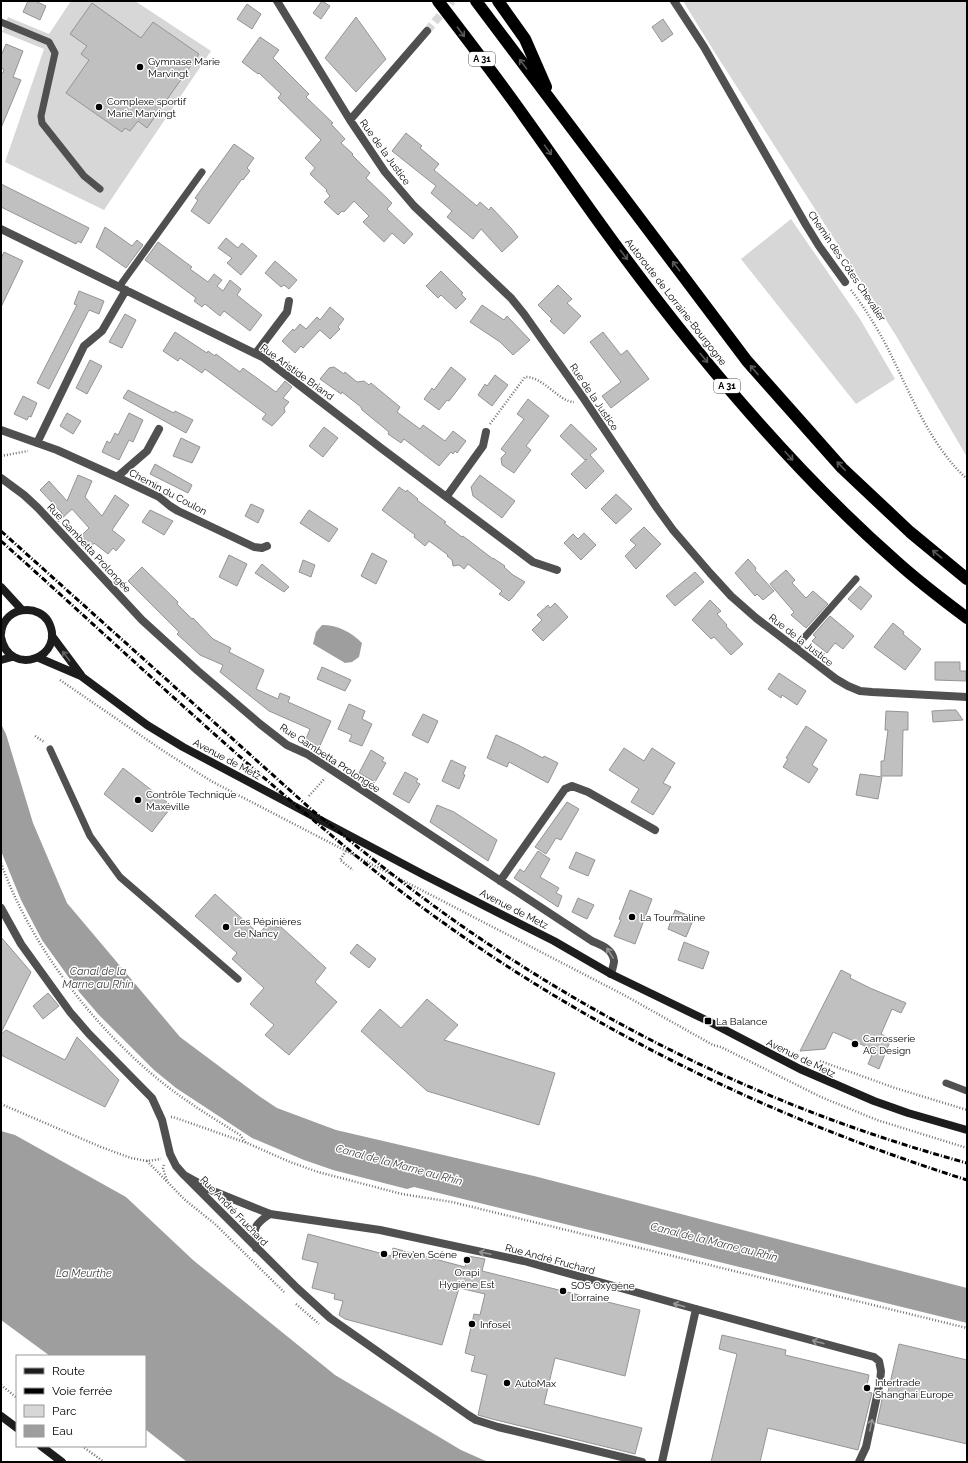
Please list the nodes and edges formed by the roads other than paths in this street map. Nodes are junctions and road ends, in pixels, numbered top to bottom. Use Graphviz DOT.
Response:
graph roads {
  1 [pos="277,1"];
  2 [pos="438,1"];
  3 [pos="476,1"];
  4 [pos="498,1"];
  5 [pos="674,1"];
  6 [pos="1,22"];
  7 [pos="427,31"];
  8 [pos="555,106"];
  9 [pos="350,120"];
  10 [pos="202,172"];
  11 [pos="100,189"];
  12 [pos="1,229"];
  13 [pos="845,282"];
  14 [pos="122,288"];
  15 [pos="290,301"];
  16 [pos="256,353"];
  17 [pos="159,429"];
  18 [pos="1,430"];
  19 [pos="486,432"];
  20 [pos="37,443"];
  21 [pos="117,477"];
  22 [pos="1,478"];
  23 [pos="447,496"];
  24 [pos="267,546"];
  25 [pos="557,570"];
  26 [pos="856,579"];
  27 [pos="967,579"];
  28 [pos="1,587"];
  29 [pos="22,610"];
  30 [pos="967,618"];
  31 [pos="2,619"];
  32 [pos="1,634"];
  33 [pos="52,636"];
  34 [pos="1,637"];
  35 [pos="795,648"];
  36 [pos="12,656"];
  37 [pos="39,658"];
  38 [pos="1,660"];
  39 [pos="81,676"];
  40 [pos="967,697"];
  41 [pos="49,747"];
  42 [pos="655,830"];
  43 [pos="500,881"];
  44 [pos="1,908"];
  45 [pos="611,974"];
  46 [pos="238,979"];
  47 [pos="946,1083"];
  48 [pos="967,1090"];
  49 [pos="967,1130"];
  50 [pos="184,1175"];
  51 [pos="270,1214"];
  52 [pos="256,1248"];
  53 [pos="696,1309"];
  54 [pos="1,1416"];
  55 [pos="16,1427"];
  56 [pos="42,1447"];
  57 [pos="62,1462"];
  58 [pos="642,1462"];
  59 [pos="662,1462"];
  60 [pos="859,1462"];
  1 -- 9 [label="street, Rue de la Justice"];
  2 -- 30 [label="highway, Autoroute de Lorraine-Bourgogne / A 31, one-way"];
  8 -- 3 [label="highway, Autoroute de Lorraine-Bourgogne, one-way"];
  4 -- 8 [label="highway"];
  5 -- 13 [label="street, Chemin des Côtes Chevalier"];
  6 -- 11 [label="lane"];
  7 -- 9 [label="street"];
  27 -- 8 [label="highway, Autoroute de Lorraine-Bourgogne, one-way"];
  9 -- 35 [label="street, Rue de la Justice"];
  10 -- 14 [label="lane"];
  12 -- 14 [label="street, Rue Aristide Briand"];
  14 -- 16 [label="street, Rue Aristide Briand"];
  14 -- 20 [label="street"];
  15 -- 16 [label="street"];
  16 -- 23 [label="street, Rue Aristide Briand"];
  17 -- 21 [label="street"];
  18 -- 20 [label="street, Chemin du Coulon"];
  19 -- 23 [label="street"];
  20 -- 21 [label="street, Chemin du Coulon"];
  21 -- 24 [label="street, Chemin du Coulon"];
  22 -- 43 [label="street, Rue Gambetta Prolongée"];
  23 -- 25 [label="street, Rue Aristide Briand"];
  26 -- 35 [label="lane"];
  28 -- 29 [label="main road"];
  29 -- 31 [label="main road"];
  29 -- 33 [label="main road, Avenue de Metz"];
  31 -- 32 [label="main road"];
  33 -- 37 [label="main road"];
  39 -- 33 [label="main road, Avenue de Metz, one-way"];
  34 -- 36 [label="main road"];
  35 -- 40 [label="street, Rue de la Justice"];
  36 -- 37 [label="main road"];
  36 -- 38 [label="main road"];
  37 -- 39 [label="main road, Avenue de Metz"];
  39 -- 45 [label="main road, Avenue de Metz"];
  41 -- 46 [label="lane"];
  42 -- 43 [label="street"];
  45 -- 43 [label="street, Rue Gambetta Prolongée, one-way"];
  44 -- 50 [label="street, Rue André Fruchard"];
  45 -- 49 [label="main road, Avenue de Metz"];
  47 -- 48 [label="lane"];
  50 -- 51 [label="street, Rue André Fruchard"];
  50 -- 52 [label="street, Rue André Fruchard"];
  51 -- 52 [label="street"];
  53 -- 51 [label="street, Rue André Fruchard, one-way"];
  52 -- 58 [label="street, Rue André Fruchard"];
  53 -- 59 [label="street"];
  60 -- 53 [label="street, Rue André Fruchard, one-way"];
  54 -- 55 [label="main road"];
  56 -- 57 [label="main road"];
}
